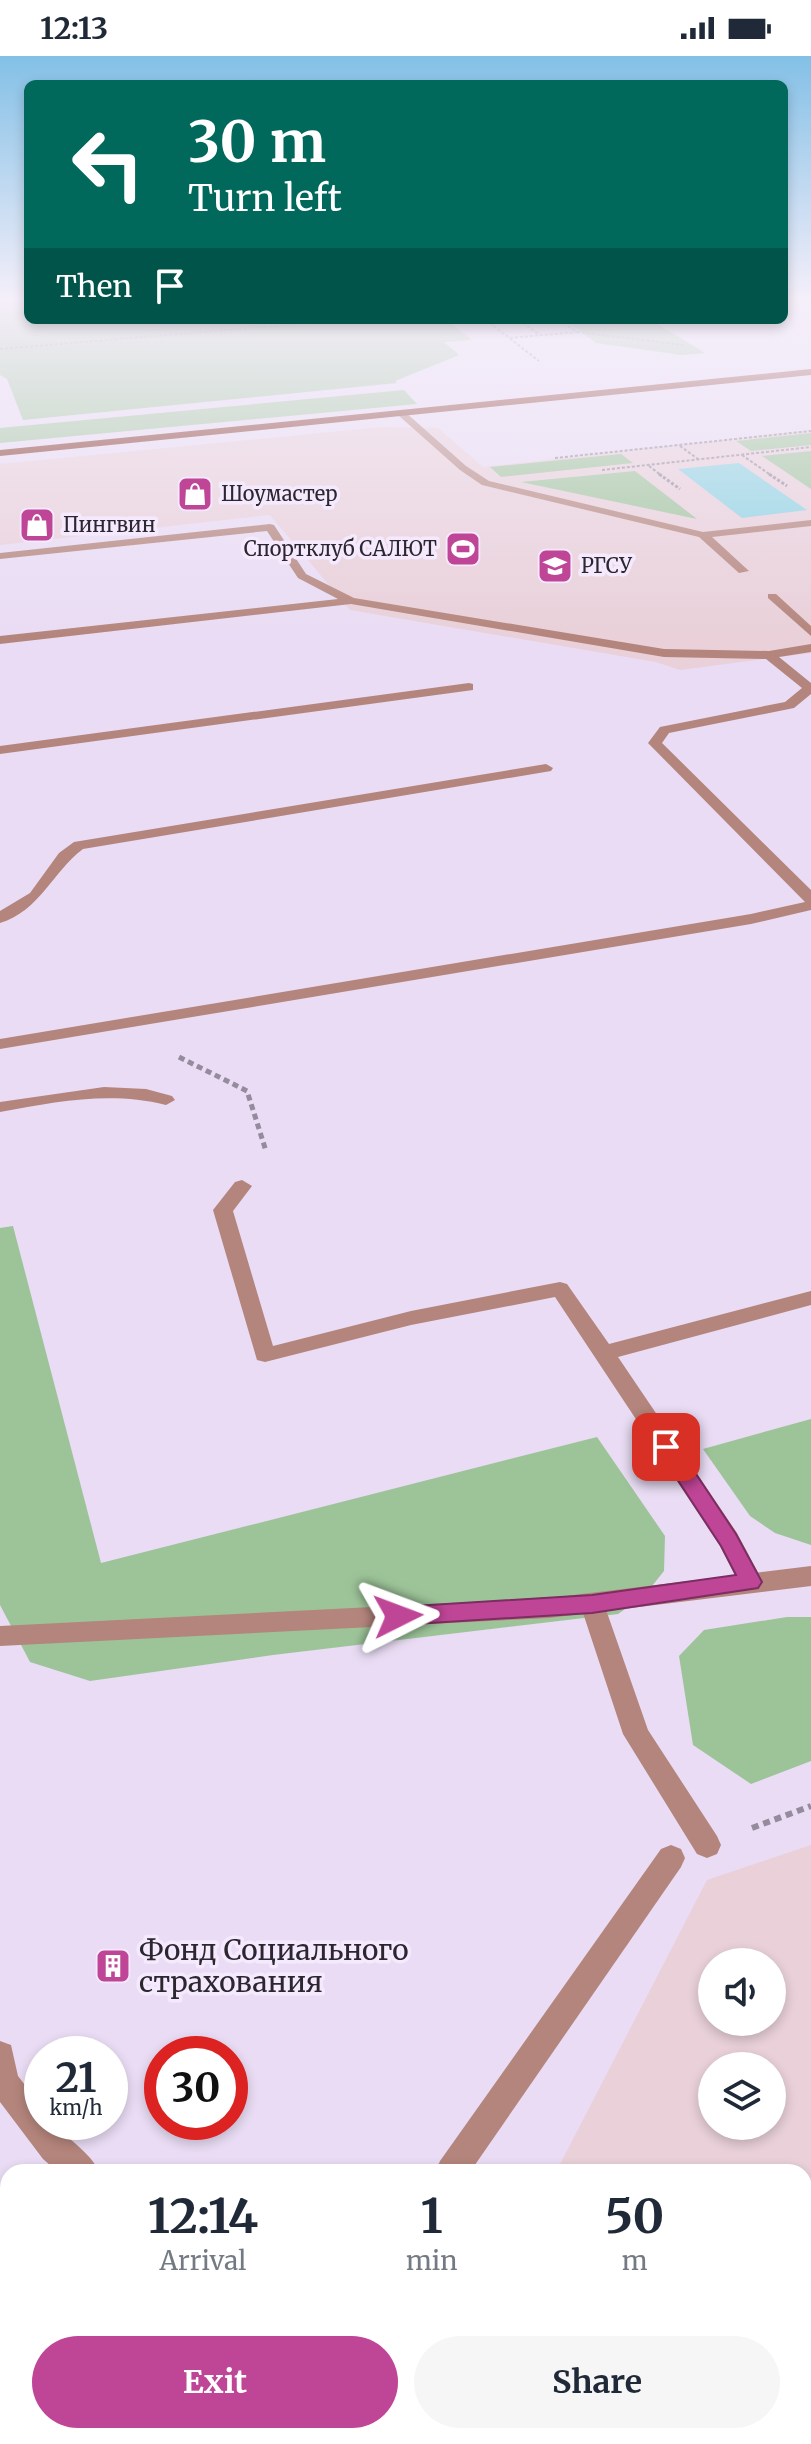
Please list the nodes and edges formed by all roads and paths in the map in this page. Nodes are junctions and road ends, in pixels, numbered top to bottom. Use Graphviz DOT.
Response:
graph roads {
  1 [pos="397,413"];
  2 [pos="401,413"];
  3 [pos="811,431"];
  4 [pos="679,445"];
  5 [pos="811,447"];
  6 [pos="0,453"];
  7 [pos="742,455"];
  8 [pos="555,458"];
  9 [pos="699,459"];
  10 [pos="589,471"];
  11 [pos="788,486"];
  12 [pos="811,523"];
  13 [pos="703,535"];
  14 [pos="0,556"];
  15 [pos="743,571"];
  16 [pos="772,596"];
  17 [pos="351,601"];
  18 [pos="811,632"];
  19 [pos="0,640"];
  20 [pos="811,648"];
  21 [pos="769,655"];
  22 [pos="469,687"];
  23 [pos="810,689"];
  24 [pos="0,750"];
  25 [pos="546,768"];
  26 [pos="811,899"];
  27 [pos="811,905"];
  28 [pos="0,918"];
  29 [pos="0,1044"];
  30 [pos="247,1091"];
  31 [pos="166,1100"];
  32 [pos="0,1107"];
  33 [pos="266,1151"];
  34 [pos="242,1186"];
  35 [pos="811,1298"];
  36 [pos="604,1353"];
  37 [pos="811,1576"];
  38 [pos="751,1582"];
  39 [pos="592,1604"];
  40 [pos="0,1636"];
  41 [pos="707,1845"];
  42 [pos="671,1858"];
  43 [pos="0,2056"];
  44 [pos="73,2164"];
  45 [pos="457,2164"];
  1 -- 6 [label="main road"];
  2 -- 13 [label="street"];
  3 -- 4 [label="path"];
  4 -- 8 [label="path"];
  4 -- 9 [label="path"];
  5 -- 7 [label="path"];
  7 -- 9 [label="path"];
  7 -- 11 [label="path"];
  9 -- 10 [label="path"];
  12 -- 13 [label="street"];
  13 -- 15 [label="street"];
  14 -- 17 [label="street"];
  16 -- 18 [label="street"];
  17 -- 19 [label="street"];
  17 -- 21 [label="street"];
  20 -- 21 [label="street"];
  21 -- 23 [label="street"];
  22 -- 24 [label="street"];
  23 -- 26 [label="street"];
  25 -- 28 [label="street"];
  27 -- 29 [label="street"];
  30 -- 33 [label="path"];
  31 -- 32 [label="street"];
  34 -- 36 [label="street"];
  35 -- 36 [label="street"];
  36 -- 38 [label="street"];
  37 -- 38 [label="street"];
  38 -- 39 [label="street"];
  39 -- 40 [label="street"];
  39 -- 41 [label="street"];
  42 -- 45 [label="street"];
  43 -- 44 [label="street"];
}
